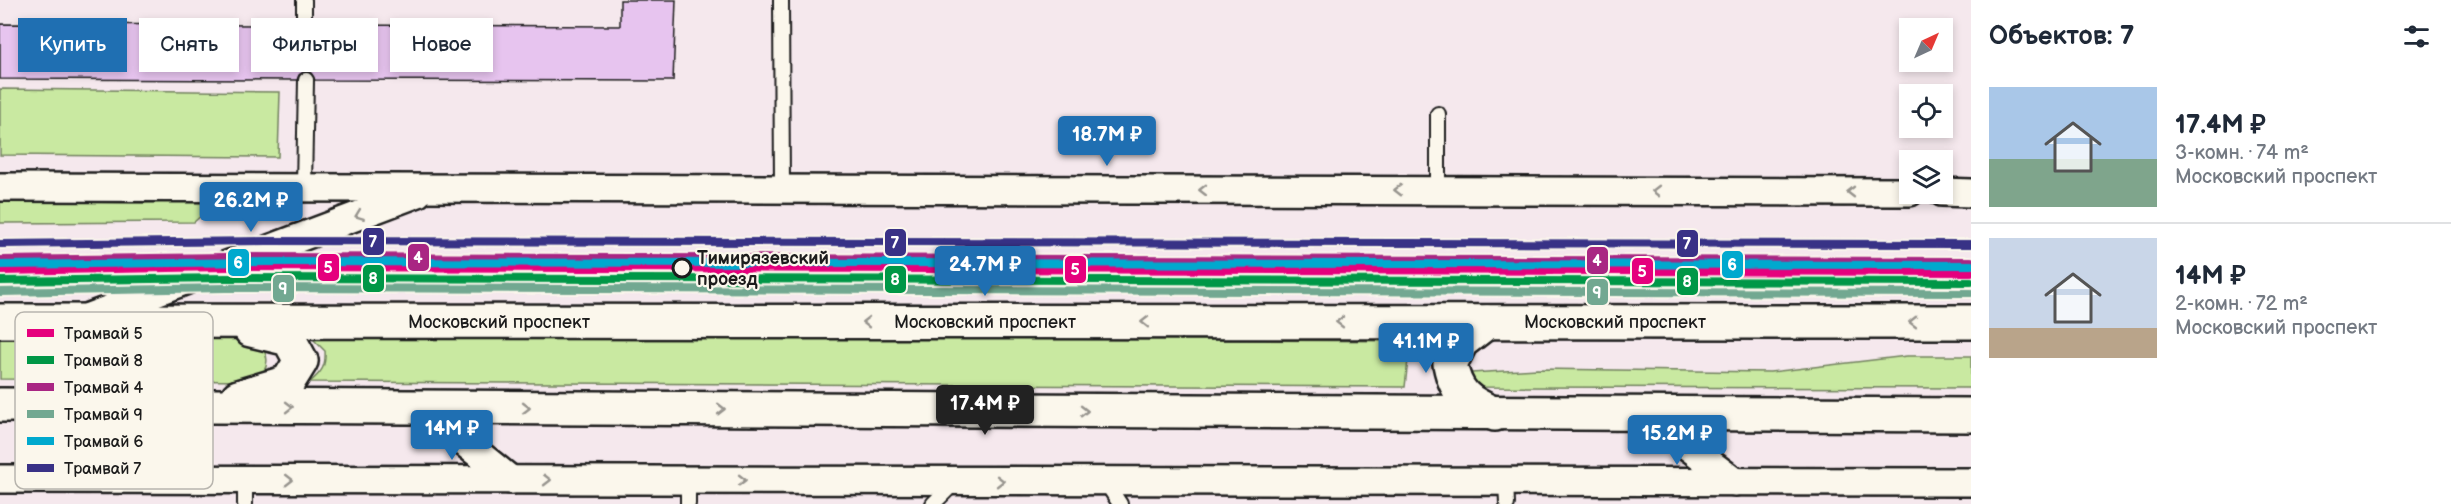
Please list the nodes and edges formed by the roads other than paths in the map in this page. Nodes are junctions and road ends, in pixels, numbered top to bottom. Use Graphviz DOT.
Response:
graph roads {
  1 [pos="304,0"];
  2 [pos="781,0"];
  3 [pos="304,18"];
  4 [pos="306,80"];
  5 [pos="1438,114"];
  6 [pos="304,186"];
  7 [pos="0,187"];
  8 [pos="433,187"];
  9 [pos="782,188"];
  10 [pos="1438,191"];
  11 [pos="1899,192"];
  12 [pos="1953,192"];
  13 [pos="1971,193"];
  14 [pos="103,312"];
  15 [pos="213,320"];
  16 [pos="0,321"];
  17 [pos="15,321"];
  18 [pos="213,321"];
  19 [pos="1486,322"];
  20 [pos="1971,322"];
  21 [pos="213,404"];
  22 [pos="0,405"];
  23 [pos="15,405"];
  24 [pos="213,406"];
  25 [pos="421,408"];
  26 [pos="1495,414"];
  27 [pos="1646,415"];
  28 [pos="1971,415"];
  29 [pos="0,479"];
  30 [pos="15,480"];
  31 [pos="511,480"];
  32 [pos="956,480"];
  33 [pos="1735,482"];
  34 [pos="1971,482"];
  35 [pos="188,489"];
  36 [pos="245,492"];
  37 [pos="688,492"];
  38 [pos="1506,493"];
  39 [pos="1114,497"];
  40 [pos="933,504"];
  1 -- 3 [label="lane"];
  2 -- 9 [label="lane"];
  4 -- 6 [label="lane"];
  5 -- 10 [label="lane"];
  6 -- 7 [label="street"];
  6 -- 8 [label="street"];
  8 -- 9 [label="street"];
  8 -- 14 [label="street, one-way"];
  10 -- 9 [label="street, one-way"];
  11 -- 10 [label="street, one-way"];
  12 -- 13 [label="street"];
  19 -- 15 [label="main road, Московский проспект, one-way"];
  16 -- 17 [label="main road, Московский проспект"];
  18 -- 21 [label="main road"];
  20 -- 19 [label="main road, Московский проспект, one-way"];
  19 -- 26 [label="main road"];
  22 -- 23 [label="main road"];
  24 -- 25 [label="main road, one-way"];
  25 -- 26 [label="main road, one-way"];
  25 -- 31 [label="street"];
  26 -- 27 [label="main road"];
  27 -- 28 [label="main road"];
  27 -- 33 [label="street"];
  29 -- 30 [label="street"];
  36 -- 31 [label="street, one-way"];
  31 -- 37 [label="street, one-way"];
  37 -- 32 [label="street, one-way"];
  32 -- 39 [label="street, one-way"];
  32 -- 40 [label="lane"];
  33 -- 34 [label="street"];
  33 -- 38 [label="street"];
  35 -- 36 [label="street"];
  38 -- 39 [label="street"];
}
